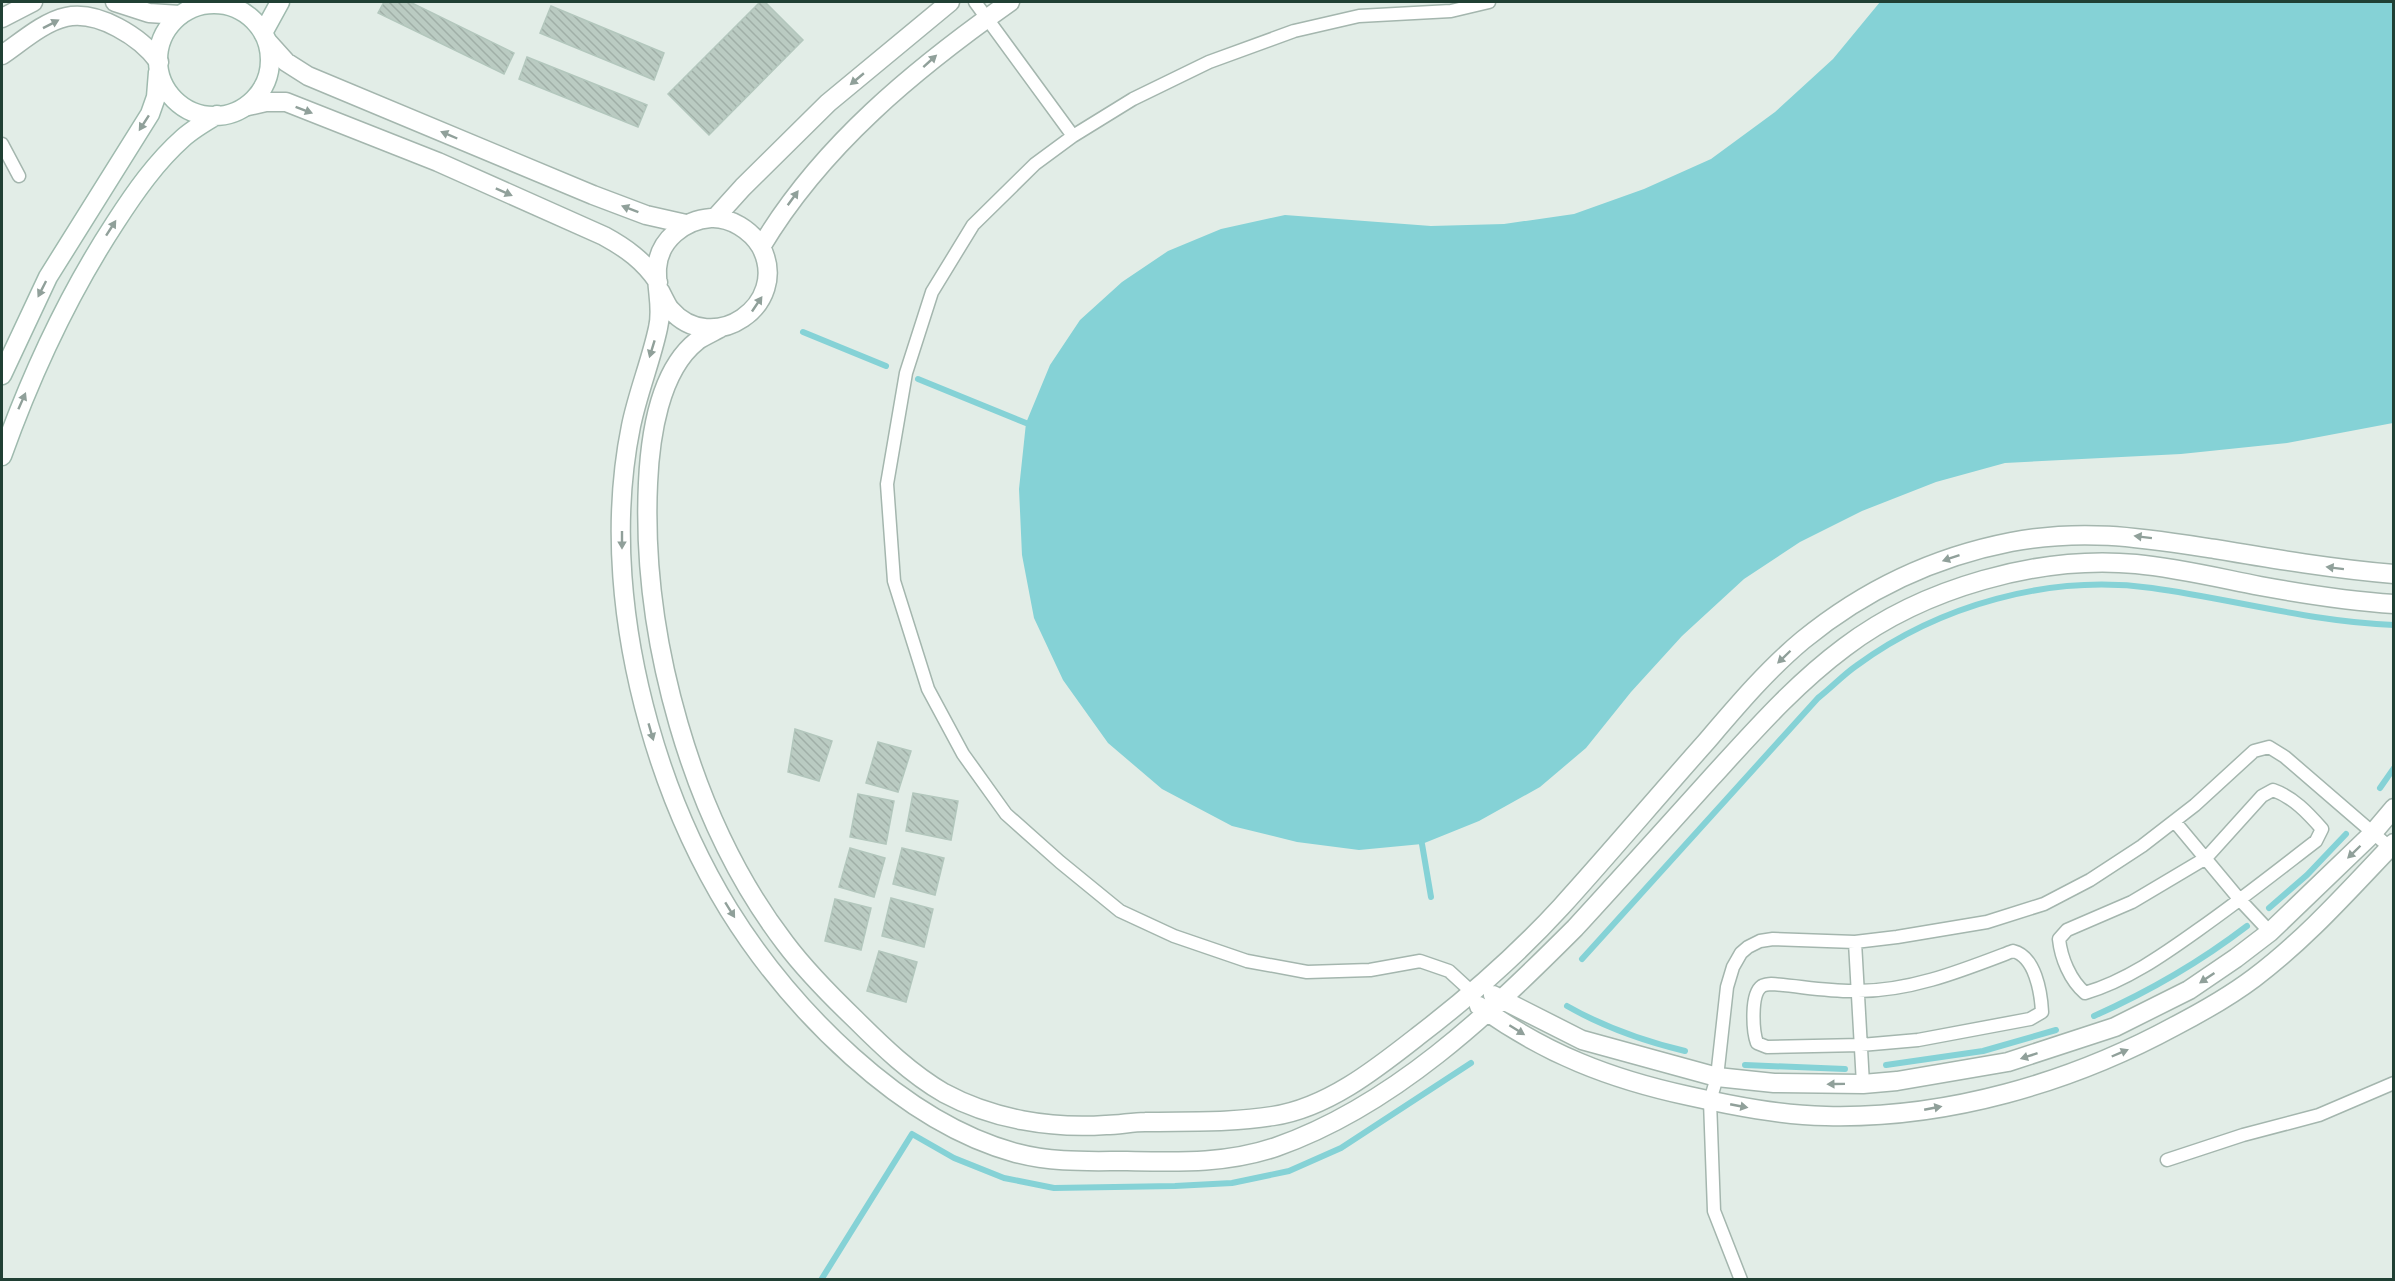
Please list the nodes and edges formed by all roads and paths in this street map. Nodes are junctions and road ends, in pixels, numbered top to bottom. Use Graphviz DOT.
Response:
graph roads {
  1 [pos="33,2"];
  2 [pos="115,2"];
  3 [pos="280,2"];
  4 [pos="950,2"];
  5 [pos="975,2"];
  6 [pos="1010,2"];
  7 [pos="1489,2"];
  8 [pos="201,4"];
  9 [pos="180,15"];
  10 [pos="2,18"];
  11 [pos="987,18"];
  12 [pos="266,38"];
  13 [pos="2,55"];
  14 [pos="159,65"];
  15 [pos="248,106"];
  16 [pos="217,115"];
  17 [pos="1073,136"];
  18 [pos="2,144"];
  19 [pos="19,176"];
  20 [pos="715,218"];
  21 [pos="686,224"];
  22 [pos="761,247"];
  23 [pos="659,287"];
  24 [pos="721,328"];
  25 [pos="2,375"];
  26 [pos="2,456"];
  27 [pos="2394,574"];
  28 [pos="2394,604"];
  29 [pos="2394,808"];
  30 [pos="2175,822"];
  31 [pos="2372,834"];
  32 [pos="2392,847"];
  33 [pos="2206,858"];
  34 [pos="2240,900"];
  35 [pos="2270,932"];
  36 [pos="1855,942"];
  37 [pos="1858,991"];
  38 [pos="1474,993"];
  39 [pos="1501,1000"];
  40 [pos="1487,1012"];
  41 [pos="1861,1045"];
  42 [pos="1717,1077"];
  43 [pos="2394,1083"];
  44 [pos="1863,1084"];
  45 [pos="1710,1101"];
  46 [pos="2167,1160"];
  47 [pos="1741,1280"];
  1 -- 10 [label="street"];
  2 -- 9 [label="street"];
  3 -- 12 [label="street"];
  4 -- 20 [label="street, one-way"];
  5 -- 11 [label="lane"];
  6 -- 11 [label="street"];
  7 -- 17 [label="lane"];
  8 -- 9 [label="street"];
  8 -- 12 [label="street"];
  9 -- 14 [label="street"];
  11 -- 17 [label="lane"];
  22 -- 11 [label="street, one-way"];
  12 -- 15 [label="street"];
  21 -- 12 [label="street, one-way"];
  13 -- 14 [label="street, one-way"];
  14 -- 16 [label="street"];
  14 -- 25 [label="street, one-way"];
  15 -- 16 [label="street"];
  15 -- 23 [label="street, one-way"];
  26 -- 16 [label="street, one-way"];
  17 -- 38 [label="lane"];
  18 -- 19 [label="lane"];
  20 -- 21 [label="street"];
  20 -- 22 [label="street"];
  21 -- 23 [label="street"];
  24 -- 22 [label="street, one-way"];
  23 -- 24 [label="street"];
  23 -- 40 [label="street, one-way"];
  24 -- 38 [label="street"];
  27 -- 38 [label="street, one-way"];
  28 -- 39 [label="street"];
  29 -- 31 [label="street"];
  30 -- 31 [label="lane"];
  30 -- 33 [label="lane"];
  30 -- 36 [label="lane"];
  31 -- 32 [label="lane"];
  31 -- 35 [label="street, one-way"];
  45 -- 32 [label="street, one-way"];
  33 -- 34 [label="lane"];
  33 -- 34 [label="lane"];
  33 -- 34 [label="lane"];
  34 -- 35 [label="lane"];
  35 -- 44 [label="street, one-way"];
  36 -- 37 [label="lane"];
  36 -- 42 [label="lane"];
  37 -- 41 [label="lane"];
  37 -- 41 [label="lane"];
  37 -- 41 [label="lane"];
  38 -- 39 [label="street"];
  38 -- 40 [label="street"];
  39 -- 40 [label="street"];
  39 -- 42 [label="street"];
  40 -- 45 [label="street, one-way"];
  41 -- 44 [label="lane"];
  44 -- 42 [label="street, one-way"];
  42 -- 45 [label="lane"];
  43 -- 46 [label="lane"];
  45 -- 47 [label="lane"];
}
